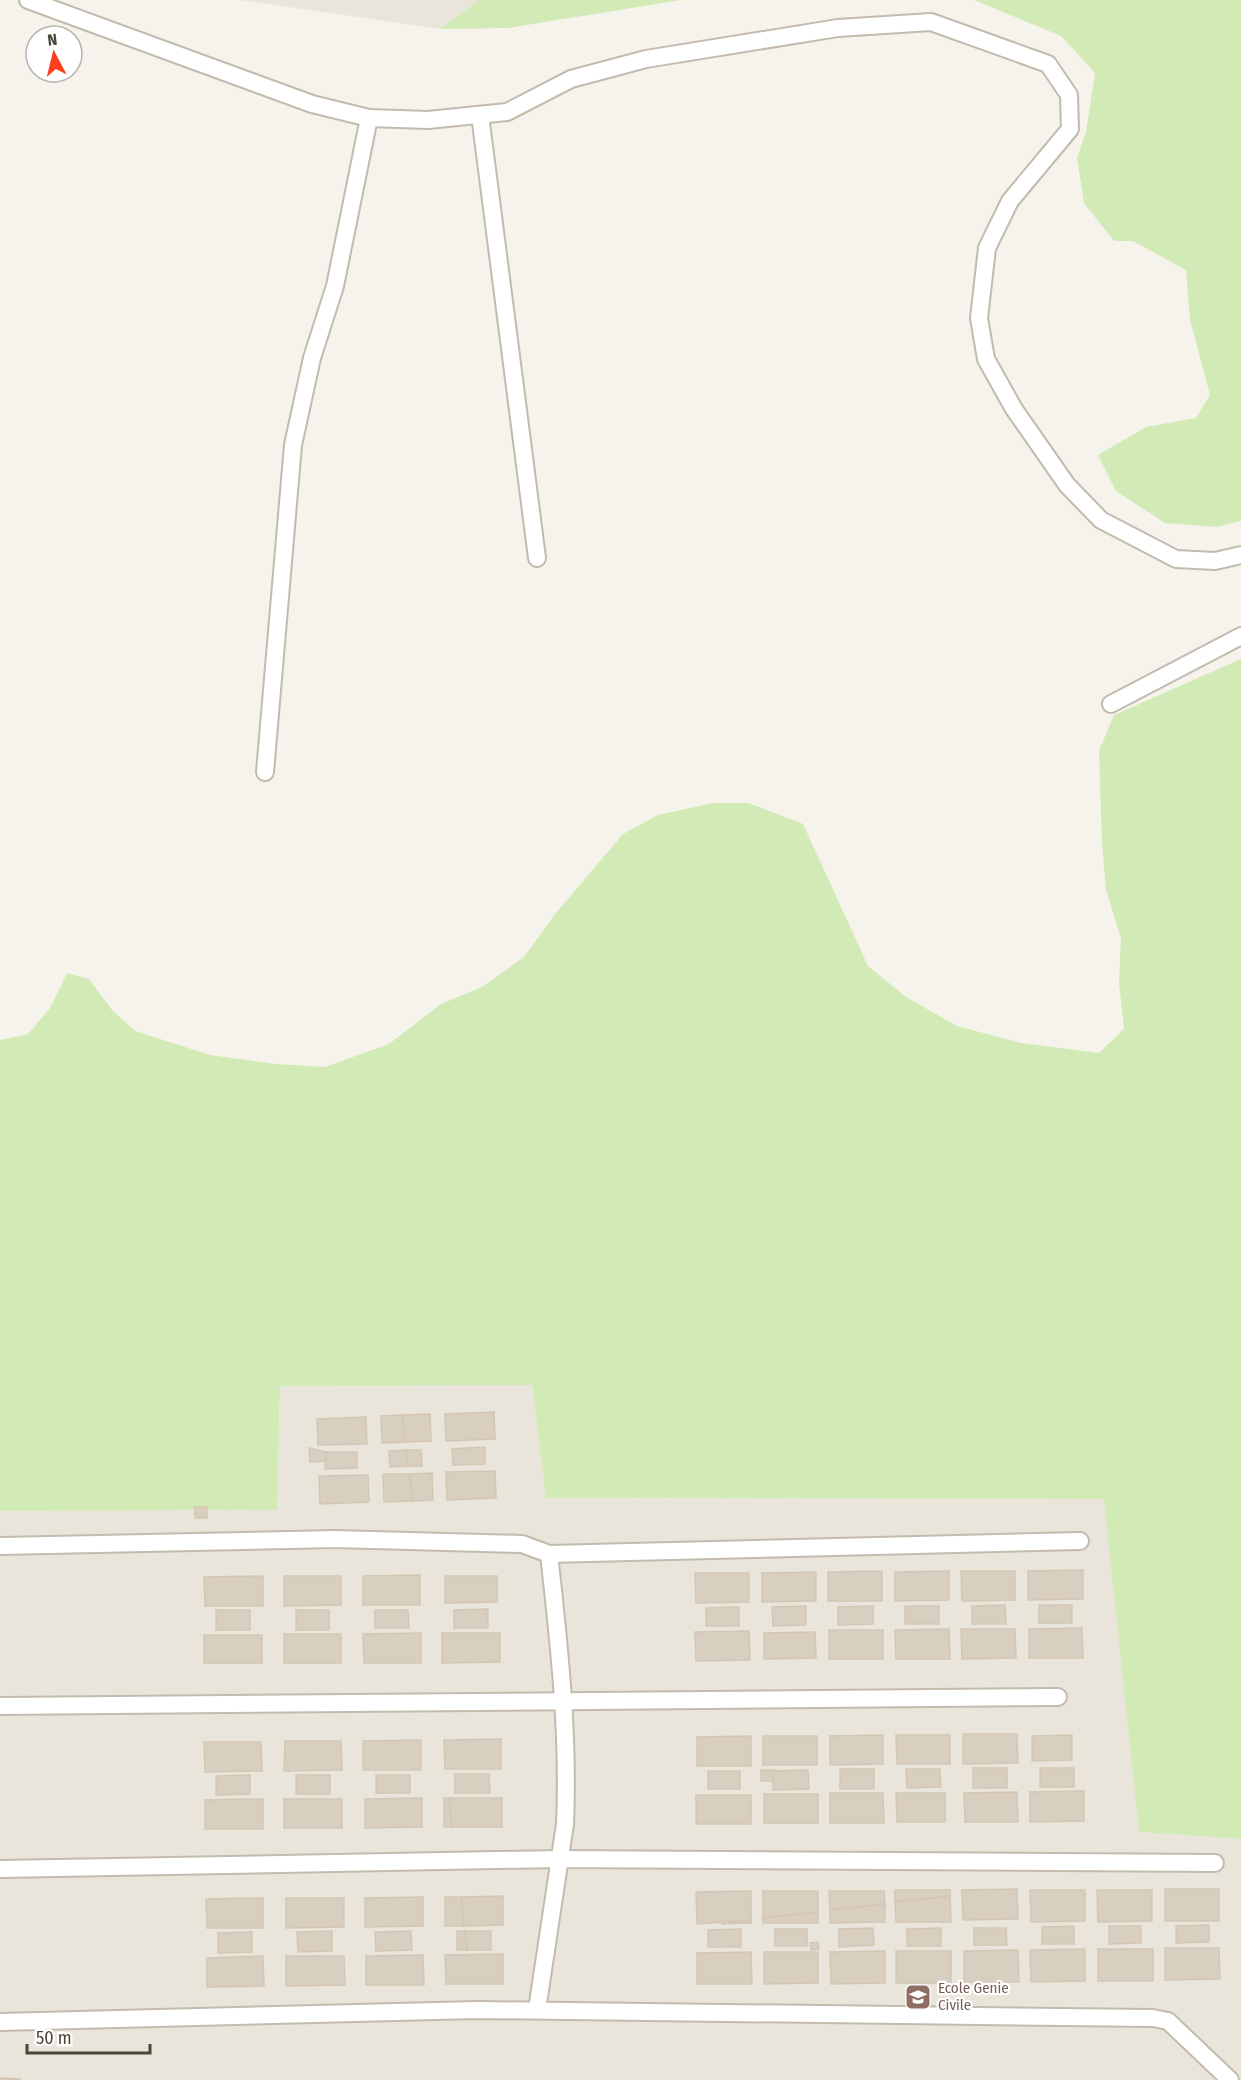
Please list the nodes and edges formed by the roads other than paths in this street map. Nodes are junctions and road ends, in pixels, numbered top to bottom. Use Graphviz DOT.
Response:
graph roads {
  1 [pos="28,0"];
  2 [pos="480,115"];
  3 [pos="369,118"];
  4 [pos="1241,555"];
  5 [pos="537,558"];
  6 [pos="1241,636"];
  7 [pos="1111,704"];
  8 [pos="265,772"];
  9 [pos="1080,1541"];
  10 [pos="0,1546"];
  11 [pos="549,1554"];
  12 [pos="1058,1697"];
  13 [pos="563,1701"];
  14 [pos="0,1706"];
  15 [pos="558,1859"];
  16 [pos="1215,1863"];
  17 [pos="0,1869"];
  18 [pos="537,2010"];
  19 [pos="0,2022"];
  20 [pos="1230,2080"];
  1 -- 3 [label="street"];
  2 -- 3 [label="street"];
  2 -- 4 [label="street"];
  2 -- 5 [label="street"];
  3 -- 8 [label="street"];
  6 -- 7 [label="street"];
  9 -- 11 [label="street"];
  10 -- 11 [label="street"];
  11 -- 13 [label="street"];
  12 -- 13 [label="street"];
  13 -- 14 [label="street"];
  13 -- 15 [label="street"];
  15 -- 16 [label="street"];
  15 -- 17 [label="street"];
  15 -- 18 [label="street"];
  18 -- 19 [label="street"];
  18 -- 20 [label="street"];
}
